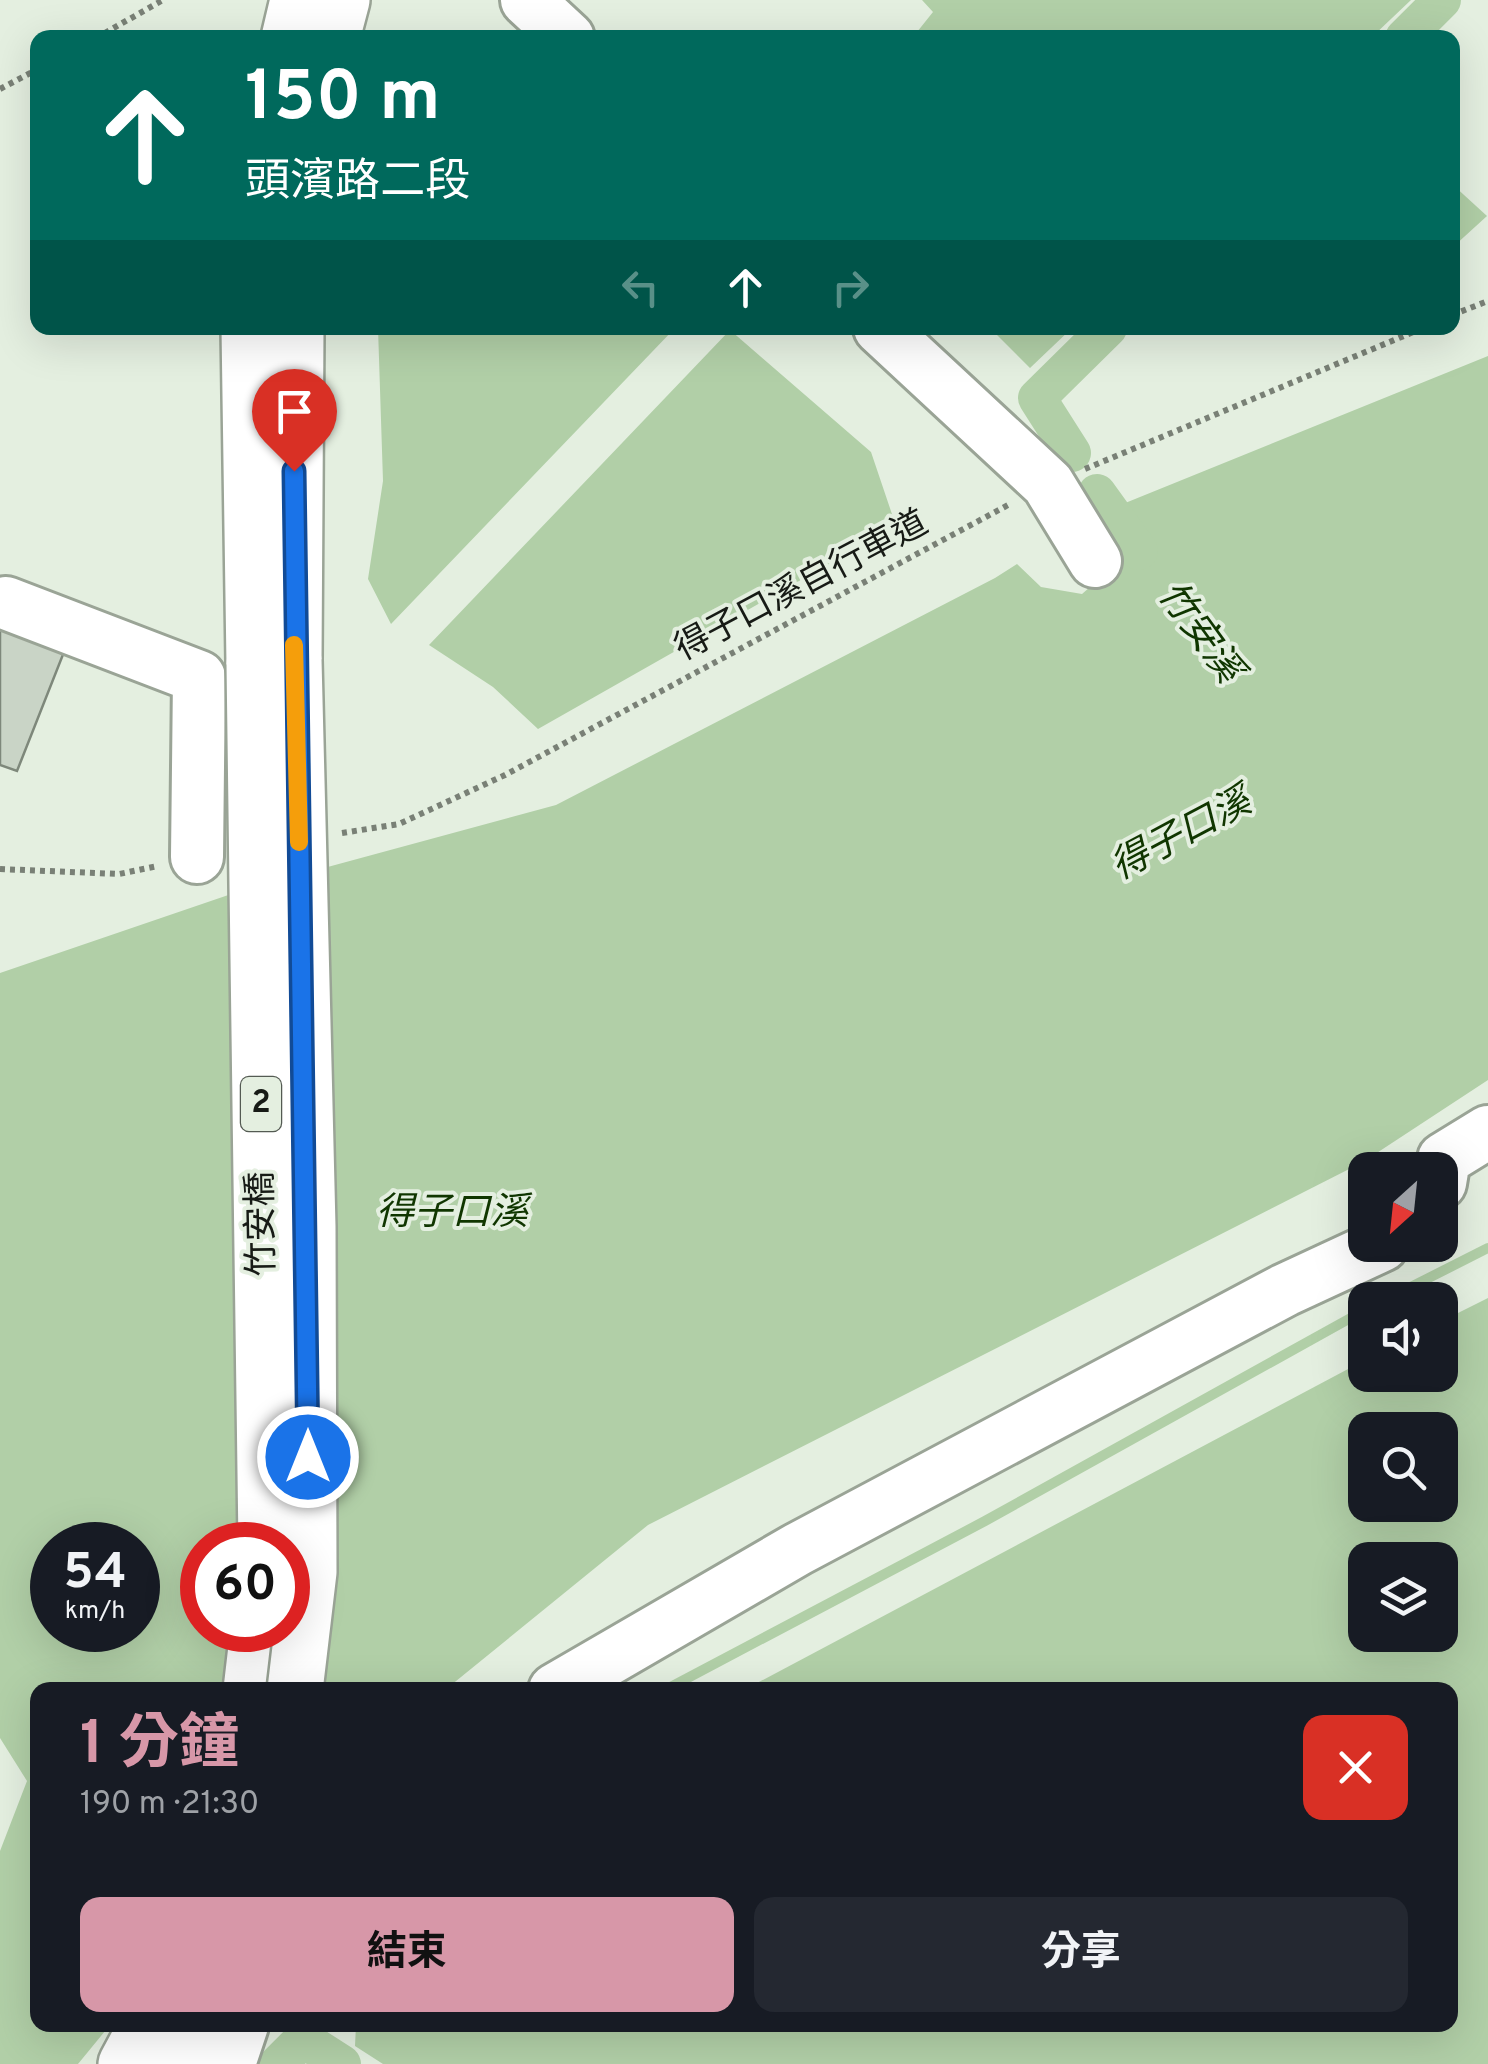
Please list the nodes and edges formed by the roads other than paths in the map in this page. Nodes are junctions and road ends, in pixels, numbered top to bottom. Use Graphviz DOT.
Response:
graph roads {
  1 [pos="298,0"];
  2 [pos="342,0"];
  3 [pos="528,0"];
  4 [pos="291,30"];
  5 [pos="334,30"];
  6 [pos="560,30"];
  7 [pos="250,335"];
  8 [pos="296,335"];
  9 [pos="888,335"];
  10 [pos="1094,561"];
  11 [pos="6,603"];
  12 [pos="274,662"];
  13 [pos="196,856"];
  14 [pos="1488,1132"];
  15 [pos="1455,1152"];
  16 [pos="1348,1261"];
  17 [pos="266,1522"];
  18 [pos="255,1652"];
  19 [pos="252,1682"];
  20 [pos="297,1682"];
  21 [pos="569,1682"];
  22 [pos="143,2032"];
  23 [pos="189,2032"];
  24 [pos="239,2032"];
  25 [pos="126,2064"];
  26 [pos="174,2064"];
  27 [pos="228,2064"];
  1 -- 4 [label="main road"];
  2 -- 5 [label="main road"];
  3 -- 6 [label="lane"];
  7 -- 12 [label="main road, 2"];
  8 -- 12 [label="main road, 2"];
  9 -- 10 [label="lane"];
  11 -- 13 [label="lane"];
  12 -- 17 [label="main road, 竹安橋 / 2, bridge"];
  12 -- 20 [label="main road, 竹安橋 / 2, bridge"];
  14 -- 15 [label="lane"];
  16 -- 21 [label="lane"];
  18 -- 19 [label="main road"];
  22 -- 25 [label="main road"];
  23 -- 26 [label="main road"];
  24 -- 27 [label="lane"];
}
